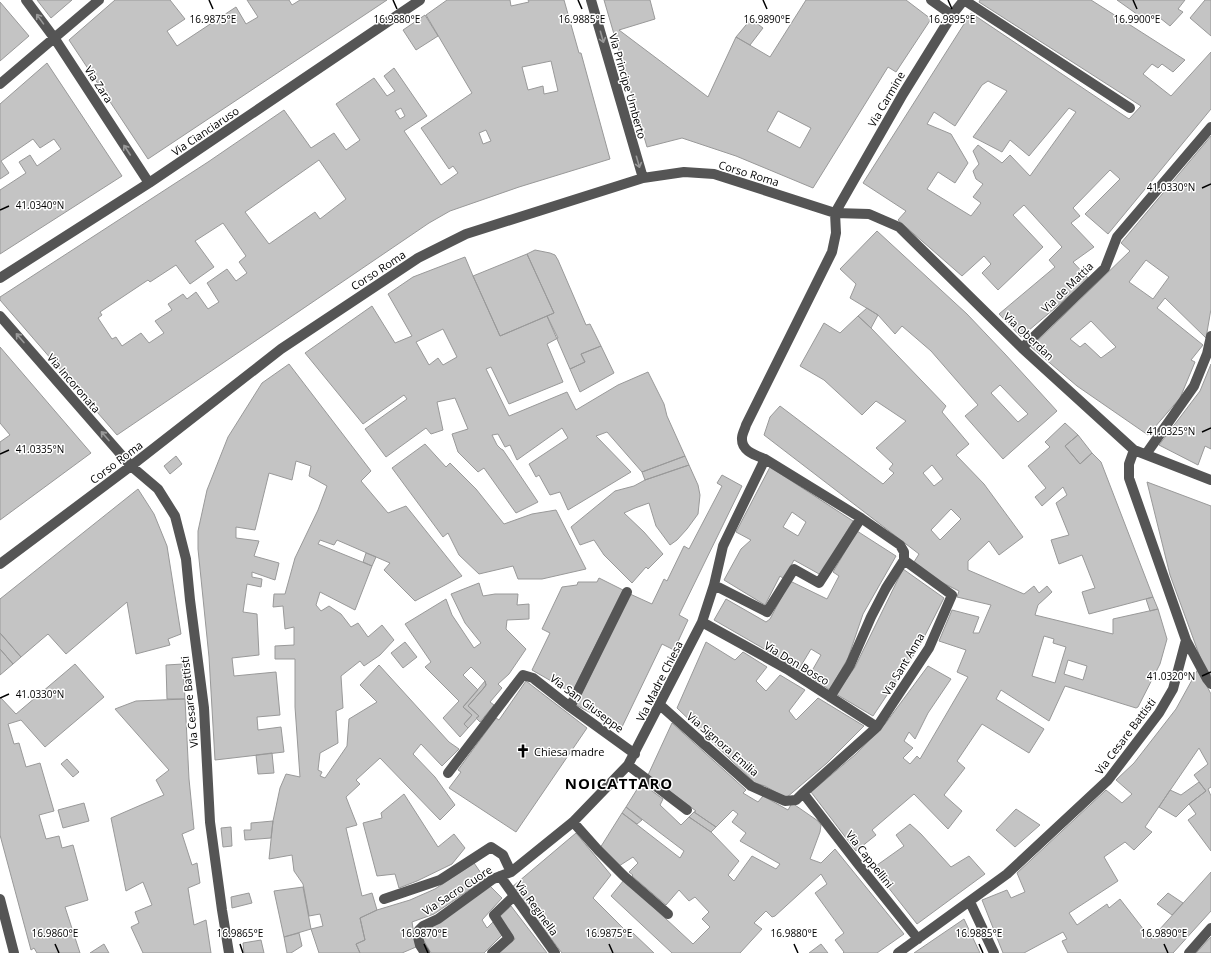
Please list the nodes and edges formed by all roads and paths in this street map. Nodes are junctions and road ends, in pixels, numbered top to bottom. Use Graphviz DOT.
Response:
graph roads {
  1 [pos="26,0"];
  2 [pos="99,0"];
  3 [pos="420,0"];
  4 [pos="591,0"];
  5 [pos="931,0"];
  6 [pos="964,0"];
  7 [pos="952,15"];
  8 [pos="55,39"];
  9 [pos="0,84"];
  10 [pos="1130,108"];
  11 [pos="1211,127"];
  12 [pos="643,178"];
  13 [pos="149,183"];
  14 [pos="835,213"];
  15 [pos="0,278"];
  16 [pos="0,316"];
  17 [pos="1211,336"];
  18 [pos="1022,348"];
  19 [pos="1134,450"];
  20 [pos="1146,454"];
  21 [pos="765,459"];
  22 [pos="131,466"];
  23 [pos="1211,480"];
  24 [pos="861,518"];
  25 [pos="904,560"];
  26 [pos="0,564"];
  27 [pos="714,586"];
  28 [pos="627,592"];
  29 [pos="702,622"];
  30 [pos="1186,640"];
  31 [pos="1211,684"];
  32 [pos="830,697"];
  33 [pos="660,705"];
  34 [pos="570,707"];
  35 [pos="877,727"];
  36 [pos="635,754"];
  37 [pos="628,765"];
  38 [pos="448,773"];
  39 [pos="800,796"];
  40 [pos="687,810"];
  41 [pos="573,822"];
  42 [pos="511,872"];
  43 [pos="500,876"];
  44 [pos="514,896"];
  45 [pos="0,899"];
  46 [pos="384,899"];
  47 [pos="970,902"];
  48 [pos="668,914"];
  49 [pos="1211,928"];
  50 [pos="918,939"];
  51 [pos="14,953"];
  52 [pos="229,953"];
  53 [pos="425,953"];
  54 [pos="492,953"];
  55 [pos="555,953"];
  56 [pos="898,953"];
  57 [pos="994,953"];
  58 [pos="1189,953"];
  8 -- 1 [label="street, Via Zara, one-way"];
  2 -- 8 [label="street"];
  3 -- 13 [label="street, Via Cianciaruso"];
  4 -- 12 [label="street, Via Principe Umberto, one-way"];
  5 -- 7 [label="street"];
  6 -- 7 [label="street, Via Carmine"];
  6 -- 10 [label="street"];
  7 -- 14 [label="street, Via Carmine"];
  8 -- 9 [label="street"];
  13 -- 8 [label="street, Via Zara, one-way"];
  11 -- 18 [label="street, Via de Mattia"];
  12 -- 14 [label="street, Corso Roma"];
  12 -- 22 [label="street, Corso Roma"];
  13 -- 15 [label="street, Via Cianciaruso"];
  14 -- 18 [label="street, Via Oberdan"];
  14 -- 21 [label="street"];
  22 -- 16 [label="street, Via Incoronata, one-way"];
  17 -- 20 [label="street"];
  18 -- 19 [label="street, Via Oberdan"];
  19 -- 20 [label="street, Via Oberdan"];
  19 -- 30 [label="street"];
  20 -- 23 [label="street, Via Oberdan"];
  21 -- 24 [label="street"];
  21 -- 27 [label="street, Via Madre Chiesa"];
  22 -- 26 [label="street, Corso Roma"];
  22 -- 52 [label="street, Via Cesare Battisti"];
  24 -- 25 [label="street"];
  24 -- 27 [label="street"];
  25 -- 32 [label="street"];
  25 -- 35 [label="street, Via Sant Anna"];
  27 -- 29 [label="street, Via Madre Chiesa"];
  28 -- 34 [label="street"];
  29 -- 32 [label="street, Via Don Bosco"];
  29 -- 33 [label="street, Via Madre Chiesa"];
  30 -- 31 [label="street"];
  30 -- 47 [label="street, Via Cesare Battisti"];
  32 -- 35 [label="street, Via Don Bosco"];
  33 -- 36 [label="street, Via Madre Chiesa"];
  33 -- 39 [label="street, Via Signora Emilia"];
  34 -- 36 [label="street, Via San Giuseppe"];
  34 -- 38 [label="street, Via San Giuseppe"];
  35 -- 39 [label="street, Via Sant Anna"];
  36 -- 37 [label="street, Via Madre Chiesa"];
  37 -- 40 [label="street"];
  37 -- 41 [label="street, Via Madre Chiesa"];
  39 -- 50 [label="street, Via Cappellini"];
  41 -- 42 [label="street, Via Madre Chiesa"];
  41 -- 48 [label="street"];
  42 -- 43 [label="street, Via Sacro Cuore"];
  42 -- 46 [label="street"];
  43 -- 44 [label="street, Via Reginella"];
  43 -- 53 [label="street, Via Sacro Cuore"];
  44 -- 54 [label="street"];
  44 -- 55 [label="street, Via Reginella"];
  45 -- 51 [label="street"];
  47 -- 50 [label="street, Via Cesare Battisti"];
  47 -- 57 [label="street"];
  49 -- 58 [label="street"];
  50 -- 56 [label="street, Via Cesare Battisti"];
}
